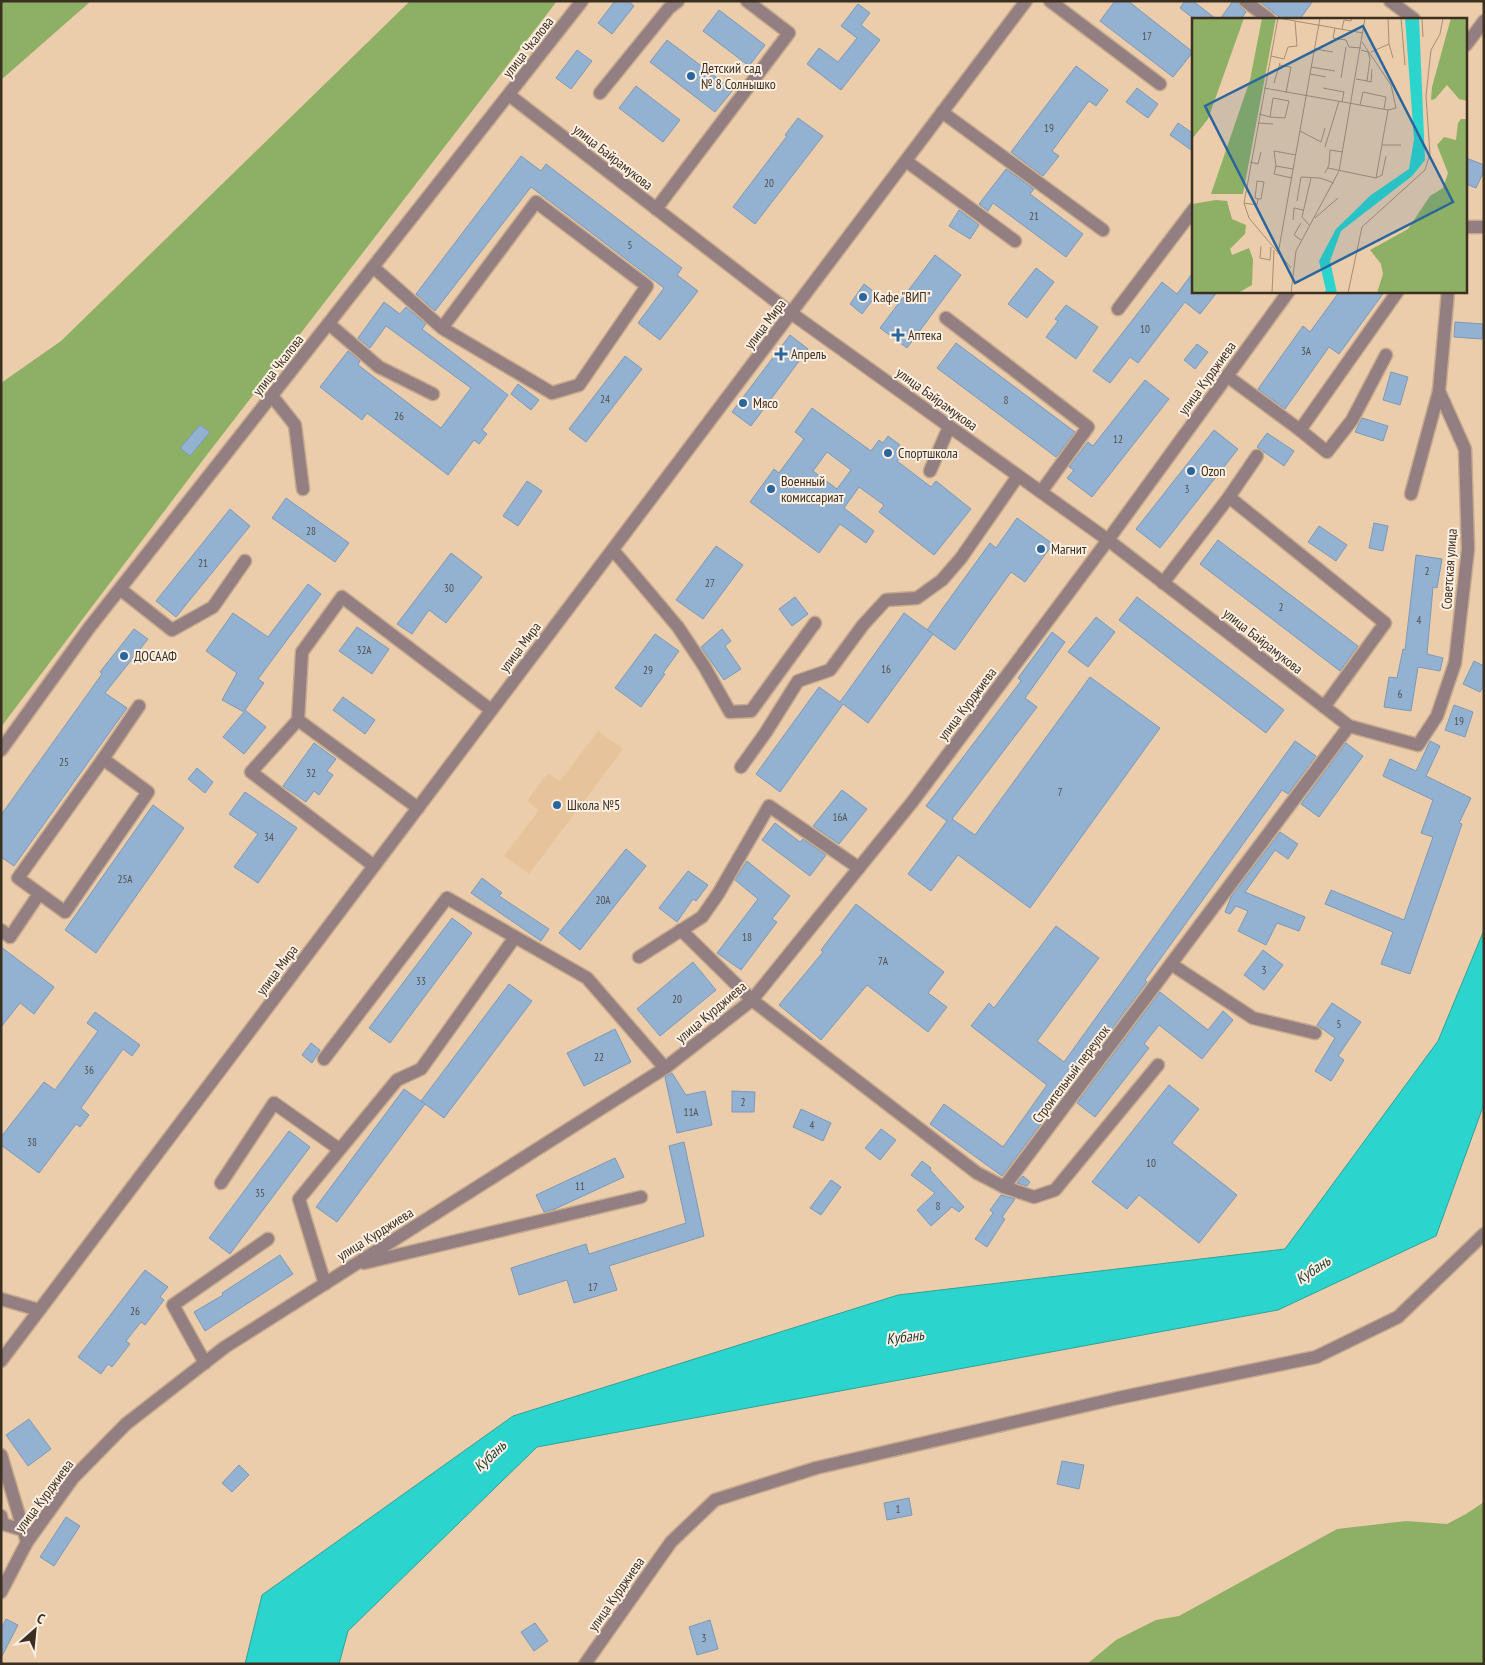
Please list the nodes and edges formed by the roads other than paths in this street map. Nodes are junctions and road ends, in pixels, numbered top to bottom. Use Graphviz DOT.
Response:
graph roads {
  1 [pos="582,1"];
  2 [pos="678,1"];
  3 [pos="747,1"];
  4 [pos="1026,1"];
  5 [pos="1050,1"];
  6 [pos="1245,1"];
  7 [pos="1390,1"];
  8 [pos="1268,18"];
  9 [pos="1413,18"];
  10 [pos="1484,21"];
  11 [pos="1468,43"];
  12 [pos="1160,84"];
  13 [pos="600,92"];
  14 [pos="509,95"];
  15 [pos="942,112"];
  16 [pos="906,161"];
  17 [pos="656,209"];
  18 [pos="1192,212"];
  19 [pos="1468,227"];
  20 [pos="1484,227"];
  21 [pos="1103,230"];
  22 [pos="1016,241"];
  23 [pos="374,267"];
  24 [pos="1288,292"];
  25 [pos="1397,292"];
  26 [pos="1448,292"];
  27 [pos="1118,309"];
  28 [pos="791,314"];
  29 [pos="946,318"];
  30 [pos="329,324"];
  31 [pos="442,328"];
  32 [pos="1386,355"];
  33 [pos="1227,376"];
  34 [pos="1439,391"];
  35 [pos="433,394"];
  36 [pos="272,396"];
  37 [pos="949,426"];
  38 [pos="1300,430"];
  39 [pos="1257,456"];
  40 [pos="930,471"];
  41 [pos="1018,476"];
  42 [pos="303,489"];
  43 [pos="1040,492"];
  44 [pos="1411,494"];
  45 [pos="1229,496"];
  46 [pos="1108,540"];
  47 [pos="613,550"];
  48 [pos="245,561"];
  49 [pos="1163,583"];
  50 [pos="120,589"];
  51 [pos="815,623"];
  52 [pos="139,706"];
  53 [pos="1324,707"];
  54 [pos="491,710"];
  55 [pos="298,720"];
  56 [pos="1349,726"];
  57 [pos="1,750"];
  58 [pos="103,759"];
  59 [pos="741,767"];
  60 [pos="418,808"];
  61 [pos="374,866"];
  62 [pos="859,868"];
  63 [pos="39,894"];
  64 [pos="1,930"];
  65 [pos="681,930"];
  66 [pos="515,937"];
  67 [pos="639,957"];
  68 [pos="1171,964"];
  69 [pos="752,1000"];
  70 [pos="1315,1033"];
  71 [pos="324,1059"];
  72 [pos="1158,1065"];
  73 [pos="665,1068"];
  74 [pos="339,1149"];
  75 [pos="221,1183"];
  76 [pos="1004,1187"];
  77 [pos="641,1197"];
  78 [pos="1484,1234"];
  79 [pos="268,1239"];
  80 [pos="354,1266"];
  81 [pos="325,1284"];
  82 [pos="1,1299"];
  83 [pos="39,1310"];
  84 [pos="1,1361"];
  85 [pos="205,1363"];
  86 [pos="2,1464"];
  87 [pos="1,1516"];
  88 [pos="25,1536"];
  89 [pos="1,1592"];
  90 [pos="585,1664"];
  1 -- 14 [label="street, улица Чкалова"];
  2 -- 13 [label="street"];
  3 -- 17 [label="street"];
  4 -- 15 [label="street, улица Мира"];
  5 -- 12 [label="street"];
  6 -- 8 [label="street"];
  7 -- 9 [label="street"];
  10 -- 11 [label="street"];
  14 -- 17 [label="street, улица Байрамукова"];
  14 -- 23 [label="street, улица Чкалова"];
  15 -- 16 [label="street, улица Мира"];
  15 -- 21 [label="street"];
  16 -- 22 [label="street"];
  16 -- 28 [label="street, улица Мира"];
  17 -- 28 [label="street, улица Байрамукова"];
  18 -- 27 [label="street"];
  19 -- 20 [label="street"];
  23 -- 30 [label="street, улица Чкалова"];
  23 -- 31 [label="street"];
  24 -- 33 [label="street, улица Курджиева"];
  25 -- 38 [label="street"];
  26 -- 34 [label="street, Советская улица"];
  28 -- 37 [label="street, улица Байрамукова"];
  28 -- 47 [label="street, улица Мира"];
  29 -- 43 [label="street"];
  30 -- 35 [label="street"];
  30 -- 36 [label="street, улица Чкалова"];
  31 -- 31 [label="street"];
  32 -- 38 [label="street"];
  33 -- 38 [label="street"];
  33 -- 46 [label="street, улица Курджиева"];
  34 -- 44 [label="street"];
  34 -- 56 [label="street, Советская улица"];
  36 -- 42 [label="street"];
  36 -- 50 [label="street, улица Чкалова"];
  37 -- 40 [label="street"];
  37 -- 41 [label="street, улица Байрамукова"];
  39 -- 45 [label="street"];
  41 -- 43 [label="street, улица Байрамукова"];
  41 -- 59 [label="street"];
  43 -- 46 [label="street, улица Байрамукова"];
  45 -- 49 [label="street"];
  45 -- 53 [label="street"];
  46 -- 49 [label="street, улица Байрамукова"];
  46 -- 62 [label="street, улица Курджиева"];
  47 -- 51 [label="street"];
  47 -- 54 [label="street, улица Мира"];
  48 -- 50 [label="street"];
  49 -- 53 [label="street, улица Байрамукова"];
  50 -- 57 [label="street, улица Чкалова"];
  52 -- 58 [label="street"];
  53 -- 56 [label="street, улица Байрамукова"];
  54 -- 55 [label="street"];
  54 -- 60 [label="street, улица Мира"];
  55 -- 60 [label="street"];
  55 -- 61 [label="street"];
  56 -- 68 [label="street, Строительный переулок"];
  58 -- 63 [label="street"];
  58 -- 63 [label="street"];
  60 -- 61 [label="street, улица Мира"];
  61 -- 83 [label="street, улица Мира"];
  62 -- 65 [label="street"];
  62 -- 69 [label="street, улица Курджиева"];
  63 -- 64 [label="street"];
  65 -- 67 [label="street"];
  65 -- 69 [label="street"];
  66 -- 71 [label="street"];
  66 -- 73 [label="street"];
  66 -- 74 [label="street"];
  68 -- 70 [label="street"];
  68 -- 76 [label="street, Строительный переулок"];
  69 -- 73 [label="street, улица Курджиева"];
  69 -- 76 [label="street"];
  72 -- 76 [label="street"];
  73 -- 80 [label="street, улица Курджиева"];
  74 -- 75 [label="street"];
  74 -- 81 [label="street"];
  77 -- 80 [label="street"];
  78 -- 90 [label="street, улица Курджиева"];
  79 -- 85 [label="street"];
  80 -- 81 [label="street, улица Курджиева"];
  81 -- 85 [label="street, улица Курджиева"];
  82 -- 83 [label="street"];
  83 -- 84 [label="street, улица Мира"];
  85 -- 88 [label="street, улица Курджиева"];
  86 -- 88 [label="street"];
  87 -- 88 [label="street"];
  88 -- 89 [label="street, улица Курджиева"];
}
